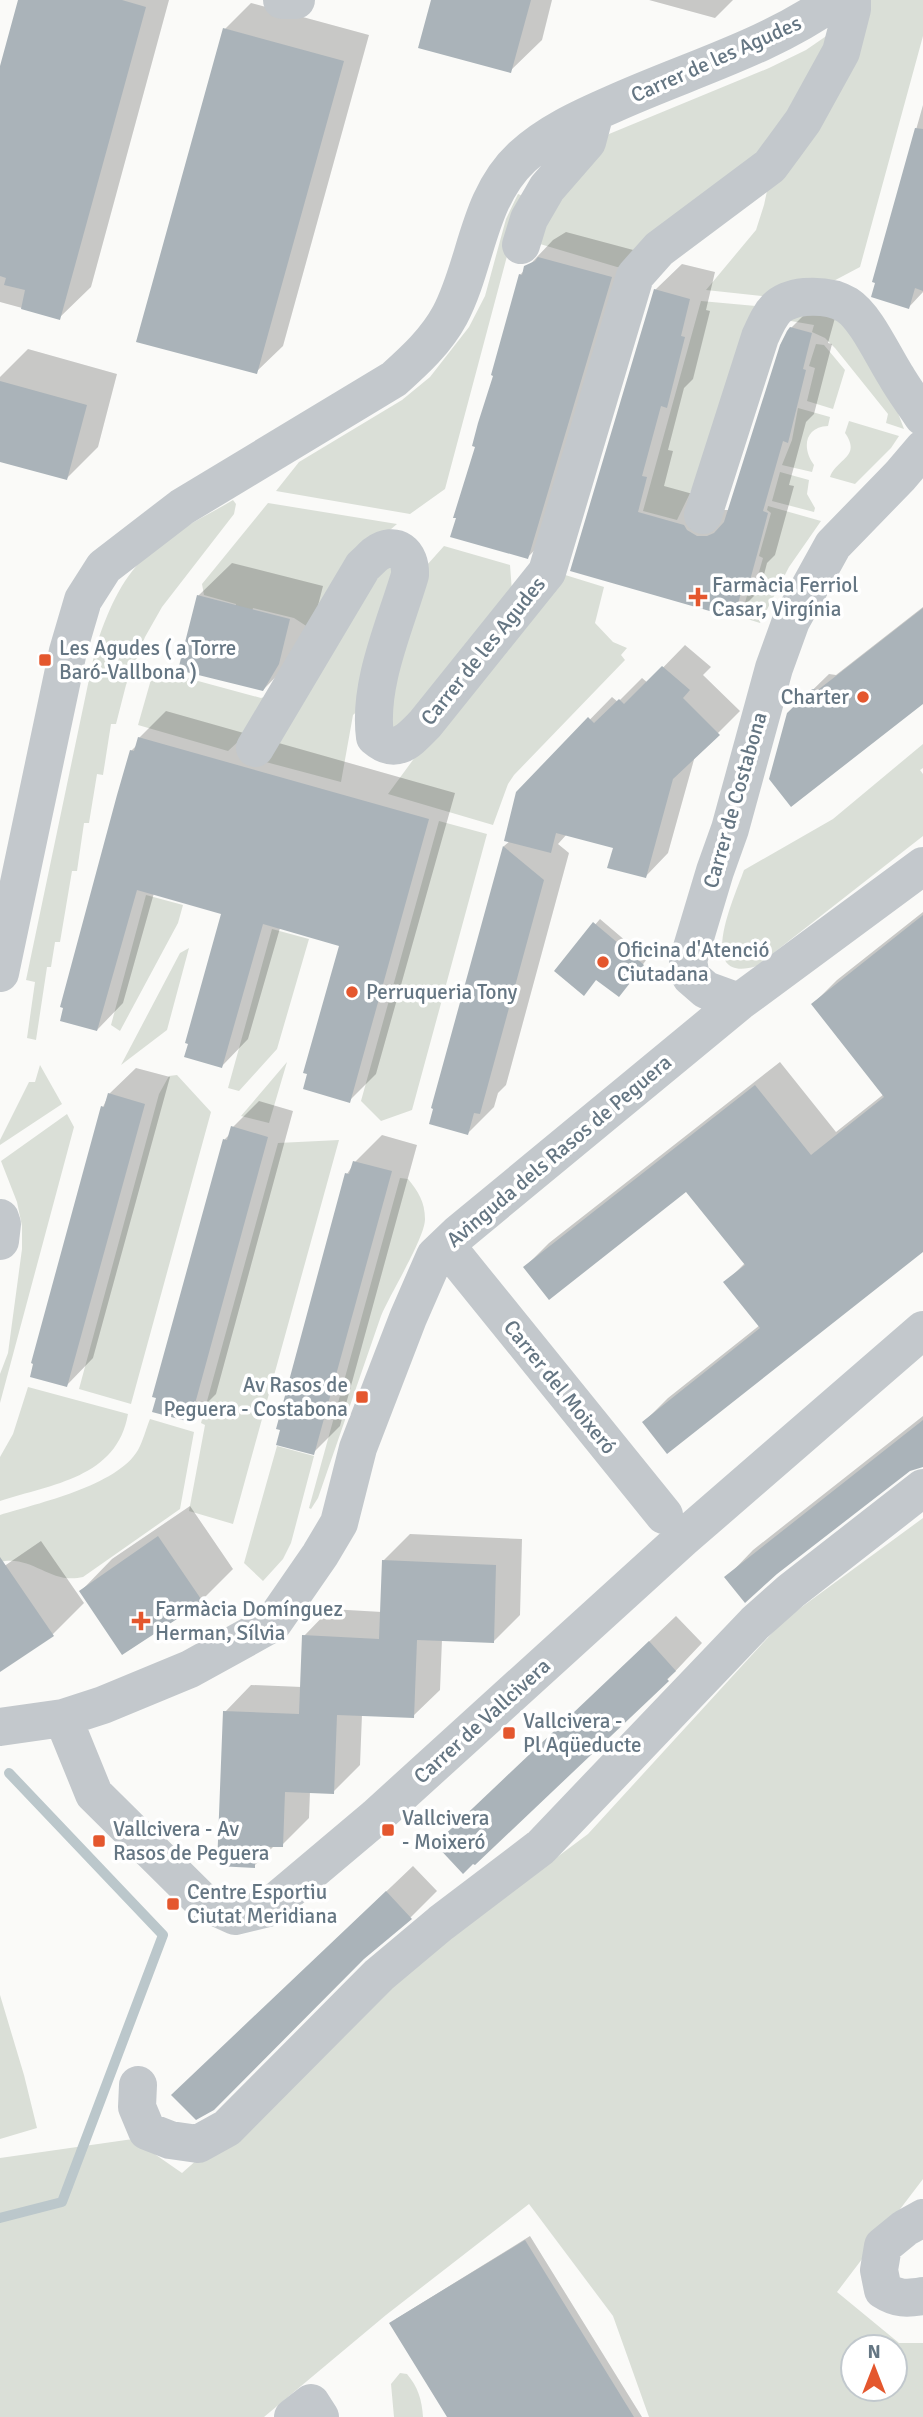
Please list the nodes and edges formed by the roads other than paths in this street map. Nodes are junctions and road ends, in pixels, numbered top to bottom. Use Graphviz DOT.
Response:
graph roads {
  1 [pos="282,0"];
  2 [pos="296,0"];
  3 [pos="835,0"];
  4 [pos="852,0"];
  5 [pos="595,112"];
  6 [pos="521,245"];
  7 [pos="923,417"];
  8 [pos="923,449"];
  9 [pos="703,516"];
  10 [pos="256,748"];
  11 [pos="923,866"];
  12 [pos="0,973"];
  13 [pos="739,1002"];
  14 [pos="0,1218"];
  15 [pos="0,1241"];
  16 [pos="457,1259"];
  17 [pos="923,1330"];
  18 [pos="923,1488"];
  19 [pos="664,1516"];
  20 [pos="63,1718"];
  21 [pos="0,1727"];
  22 [pos="138,2085"];
  23 [pos="923,2218"];
  24 [pos="923,2296"];
  1 -- 2 [label="street"];
  3 -- 5 [label="street, Carrer de les Agudes"];
  4 -- 10 [label="street, Carrer de les Agudes"];
  5 -- 6 [label="street"];
  5 -- 12 [label="street, Carrer de les Agudes"];
  7 -- 9 [label="street"];
  8 -- 13 [label="street, Carrer de Costabona"];
  11 -- 13 [label="street, Avinguda dels Rasos de Peguera"];
  13 -- 20 [label="street, Avinguda dels Rasos de Peguera"];
  14 -- 15 [label="street"];
  16 -- 19 [label="street, Carrer del Moixeró"];
  17 -- 20 [label="street, Carrer de Vallcivera"];
  18 -- 22 [label="street"];
  20 -- 21 [label="street, Avinguda dels Rasos de Peguera"];
  23 -- 24 [label="street"];
}
